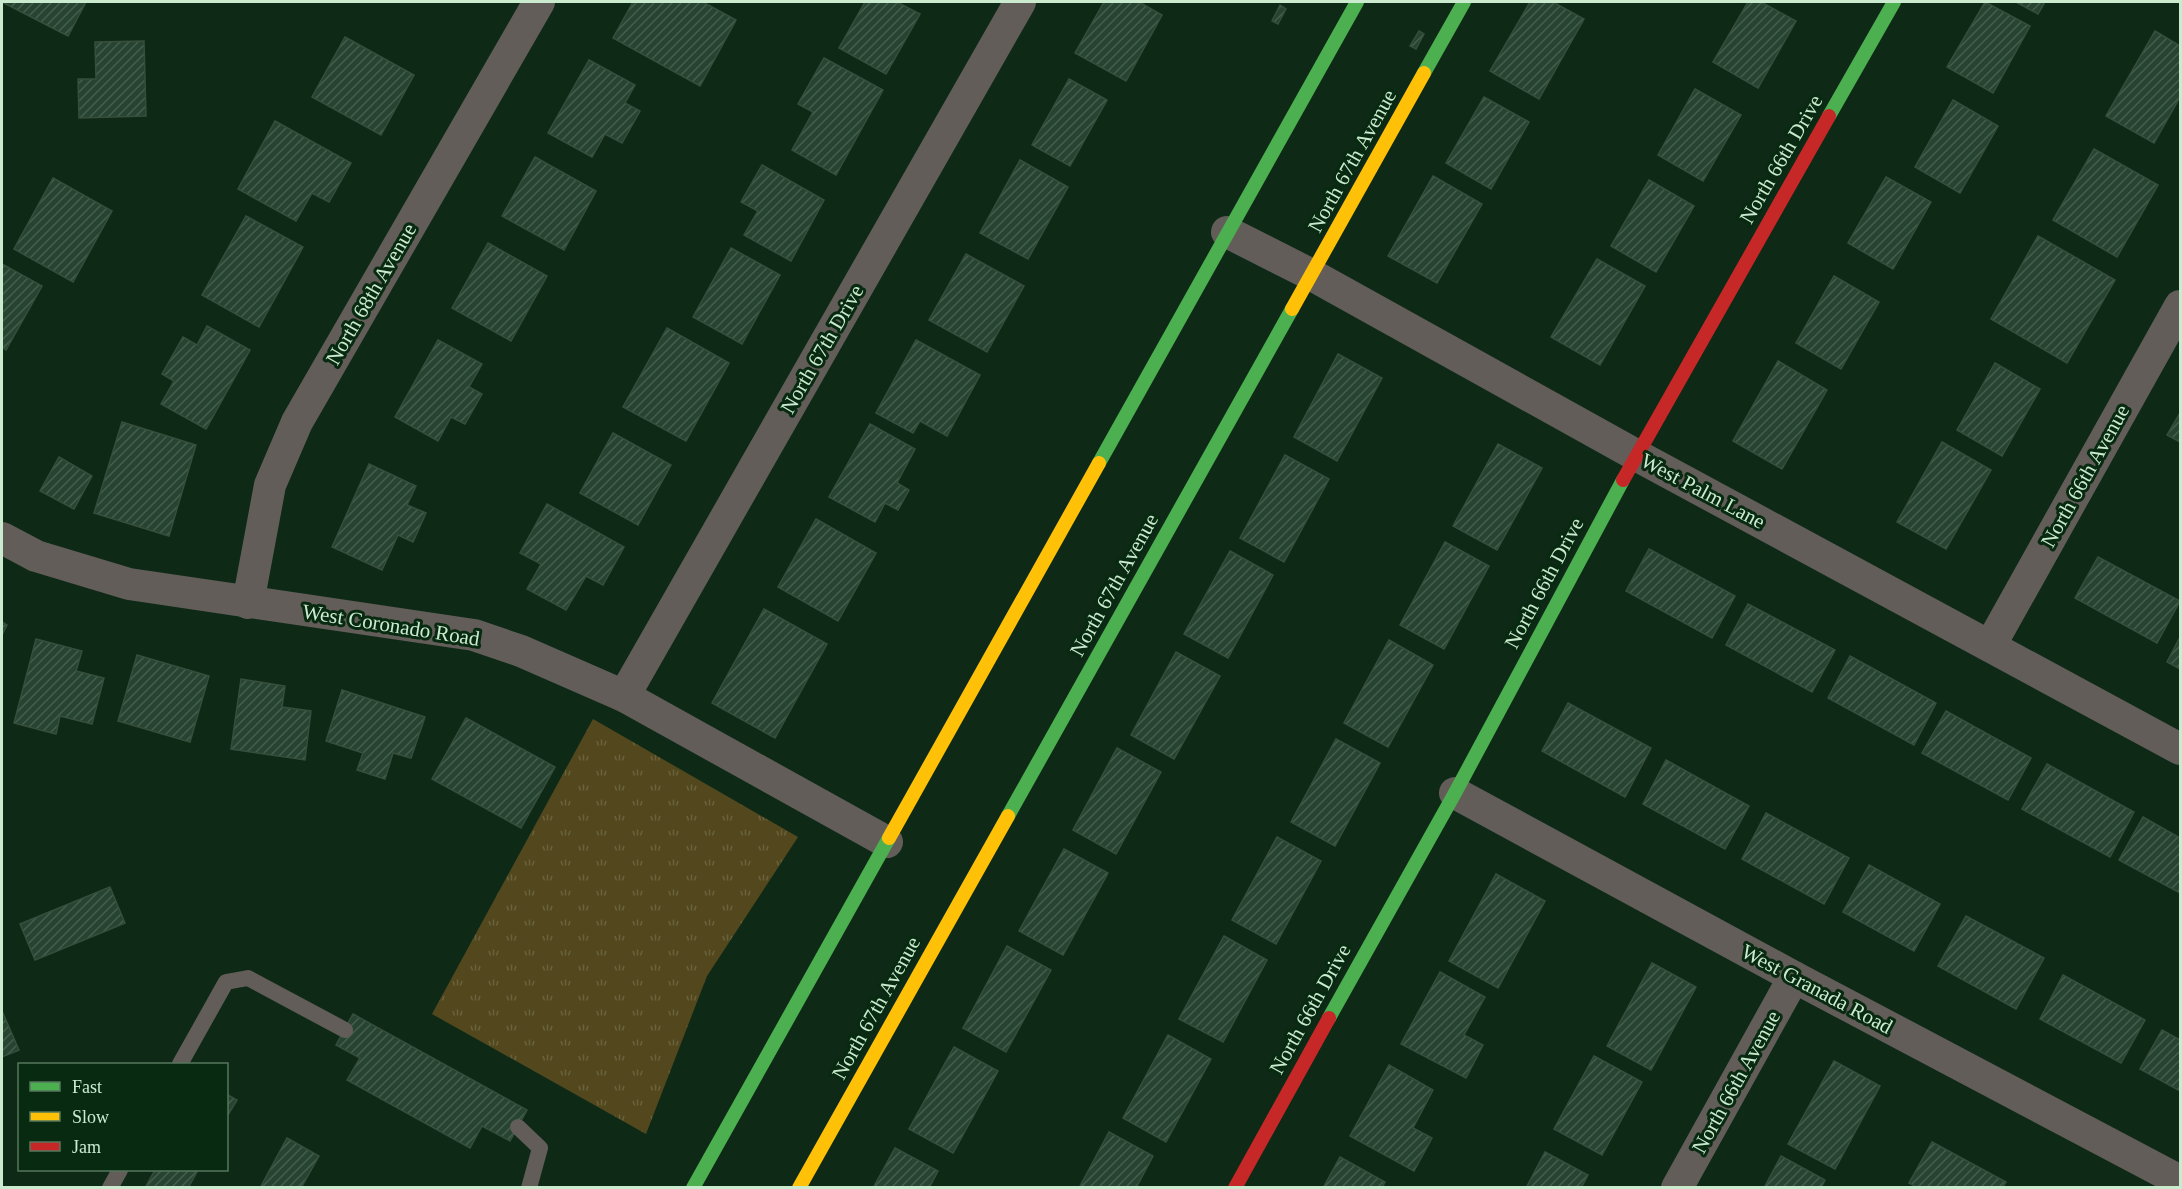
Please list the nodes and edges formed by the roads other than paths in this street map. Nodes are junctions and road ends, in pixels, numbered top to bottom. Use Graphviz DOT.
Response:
graph roads {
  1 [pos="539,2"];
  2 [pos="1020,2"];
  3 [pos="1357,2"];
  4 [pos="1464,2"];
  5 [pos="1894,2"];
  6 [pos="1227,232"];
  7 [pos="1312,275"];
  8 [pos="2181,306"];
  9 [pos="1636,455"];
  10 [pos="2,538"];
  11 [pos="248,603"];
  12 [pos="1990,646"];
  13 [pos="624,696"];
  14 [pos="2181,749"];
  15 [pos="1455,793"];
  16 [pos="887,842"];
  17 [pos="1794,977"];
  18 [pos="345,1029"];
  19 [pos="181,1063"];
  20 [pos="518,1127"];
  21 [pos="119,1171"];
  22 [pos="2181,1181"];
  23 [pos="110,1188"];
  24 [pos="529,1188"];
  25 [pos="693,1188"];
  26 [pos="800,1188"];
  27 [pos="1235,1188"];
  28 [pos="1677,1188"];
  1 -- 11 [label="street, North 68th Avenue"];
  2 -- 13 [label="street, North 67th Drive"];
  3 -- 6 [label="street"];
  4 -- 7 [label="street, North 67th Avenue"];
  5 -- 9 [label="street, North 66th Drive"];
  6 -- 7 [label="street, West Palm Lane"];
  6 -- 16 [label="street"];
  7 -- 9 [label="street, West Palm Lane"];
  7 -- 26 [label="street, North 67th Avenue"];
  8 -- 12 [label="street, North 66th Avenue"];
  9 -- 12 [label="street, West Palm Lane"];
  9 -- 15 [label="street, North 66th Drive"];
  10 -- 11 [label="street, West Coronado Road"];
  11 -- 13 [label="street, West Coronado Road"];
  12 -- 14 [label="street, West Palm Lane"];
  13 -- 16 [label="street, West Coronado Road"];
  15 -- 17 [label="street, West Granada Road"];
  15 -- 27 [label="street, North 66th Drive"];
  16 -- 25 [label="street"];
  17 -- 22 [label="street, West Granada Road"];
  17 -- 28 [label="street, North 66th Avenue"];
  18 -- 19 [label="lane"];
  20 -- 24 [label="lane"];
  21 -- 23 [label="lane"];
}
